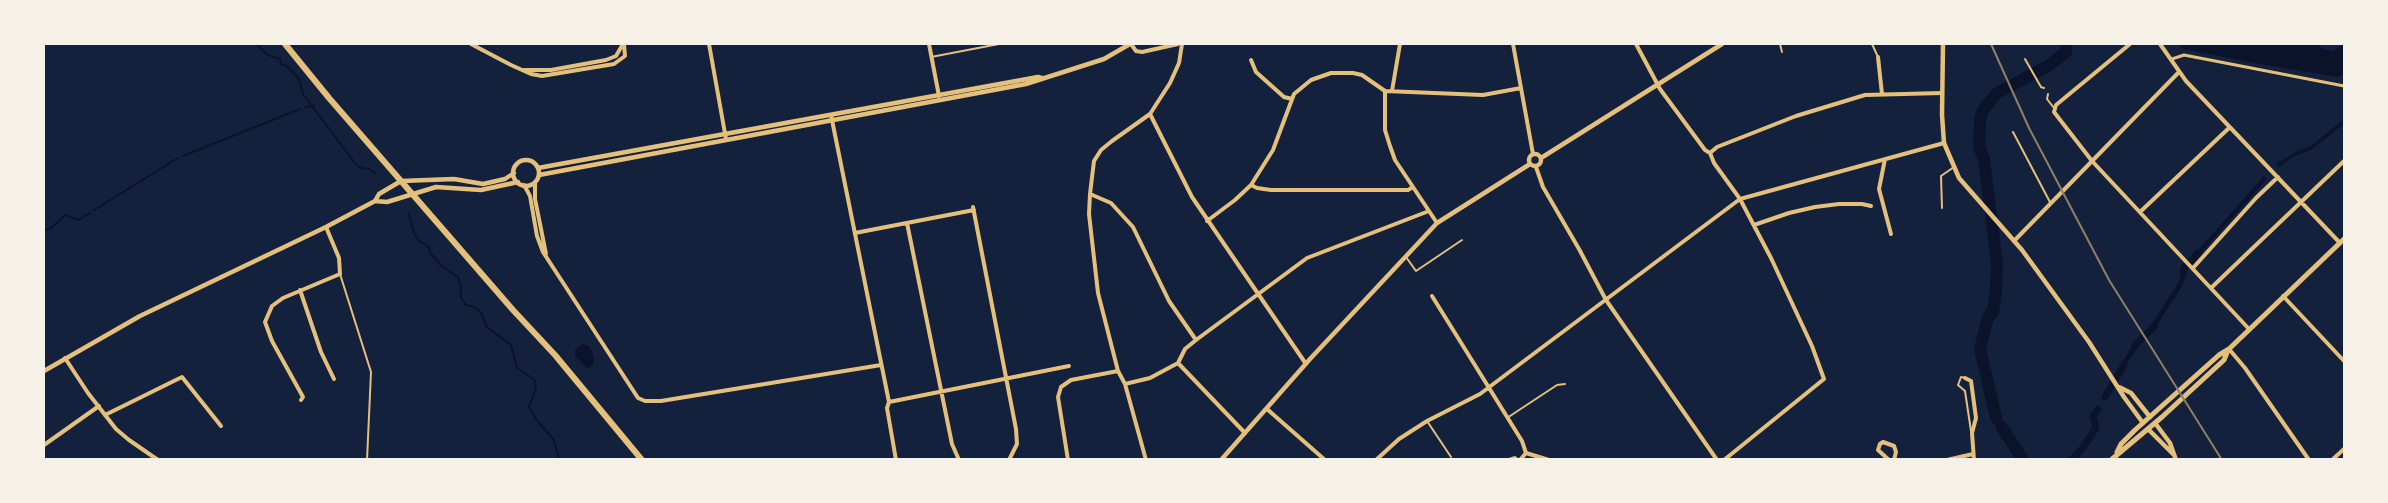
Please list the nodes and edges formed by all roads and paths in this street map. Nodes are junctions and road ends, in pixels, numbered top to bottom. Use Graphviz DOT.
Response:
graph roads {
  1 [pos="285,44"];
  2 [pos="471,44"];
  3 [pos="624,44"];
  4 [pos="709,44"];
  5 [pos="928,44"];
  6 [pos="999,44"];
  7 [pos="1131,44"];
  8 [pos="1180,44"];
  9 [pos="1400,44"];
  10 [pos="1513,44"];
  11 [pos="1636,44"];
  12 [pos="1722,44"];
  13 [pos="1780,44"];
  14 [pos="1872,44"];
  15 [pos="1943,44"];
  16 [pos="2130,44"];
  17 [pos="2160,44"];
  18 [pos="1782,52"];
  19 [pos="931,57"];
  20 [pos="1878,57"];
  21 [pos="2025,59"];
  22 [pos="2172,59"];
  23 [pos="1251,60"];
  24 [pos="2179,72"];
  25 [pos="1658,83"];
  26 [pos="2344,86"];
  27 [pos="1521,88"];
  28 [pos="2042,89"];
  29 [pos="1385,91"];
  30 [pos="1392,91"];
  31 [pos="1942,93"];
  32 [pos="1882,94"];
  33 [pos="2046,96"];
  34 [pos="939,98"];
  35 [pos="1292,99"];
  36 [pos="2054,108"];
  37 [pos="1150,114"];
  38 [pos="831,118"];
  39 [pos="2230,127"];
  40 [pos="2013,132"];
  41 [pos="726,137"];
  42 [pos="1944,143"];
  43 [pos="1710,153"];
  44 [pos="1533,154"];
  45 [pos="1541,158"];
  46 [pos="1885,159"];
  47 [pos="2092,161"];
  48 [pos="2344,161"];
  49 [pos="1530,164"];
  50 [pos="1536,167"];
  51 [pos="1954,167"];
  52 [pos="538,168"];
  53 [pos="514,173"];
  54 [pos="539,175"];
  55 [pos="2278,177"];
  56 [pos="401,181"];
  57 [pos="535,182"];
  58 [pos="521,184"];
  59 [pos="1251,185"];
  60 [pos="1413,187"];
  61 [pos="412,194"];
  62 [pos="1090,194"];
  63 [pos="1740,200"];
  64 [pos="375,201"];
  65 [pos="2302,202"];
  66 [pos="2050,204"];
  67 [pos="1871,206"];
  68 [pos="1942,208"];
  69 [pos="1429,211"];
  70 [pos="2140,212"];
  71 [pos="1207,220"];
  72 [pos="907,223"];
  73 [pos="1437,223"];
  74 [pos="1754,225"];
  75 [pos="326,227"];
  76 [pos="855,233"];
  77 [pos="1891,234"];
  78 [pos="1462,240"];
  79 [pos="2014,241"];
  80 [pos="2343,244"];
  81 [pos="546,255"];
  82 [pos="1406,257"];
  83 [pos="2190,265"];
  84 [pos="340,274"];
  85 [pos="2211,288"];
  86 [pos="300,290"];
  87 [pos="1258,295"];
  88 [pos="1432,296"];
  89 [pos="2283,296"];
  90 [pos="1605,300"];
  91 [pos="2249,329"];
  92 [pos="1196,340"];
  93 [pos="2229,349"];
  94 [pos="65,358"];
  95 [pos="2344,362"];
  96 [pos="1178,363"];
  97 [pos="1306,364"];
  98 [pos="881,365"];
  99 [pos="1069,366"];
  100 [pos="44,371"];
  101 [pos="1118,371"];
  102 [pos="1965,378"];
  103 [pos="334,379"];
  104 [pos="1006,379"];
  105 [pos="2116,383"];
  106 [pos="1125,384"];
  107 [pos="1565,384"];
  108 [pos="1487,388"];
  109 [pos="941,392"];
  110 [pos="301,400"];
  111 [pos="889,402"];
  112 [pos="99,406"];
  113 [pos="1267,409"];
  114 [pos="105,415"];
  115 [pos="2150,417"];
  116 [pos="1507,418"];
  117 [pos="1427,421"];
  118 [pos="2143,423"];
  119 [pos="2155,423"];
  120 [pos="221,426"];
  121 [pos="2148,429"];
  122 [pos="1972,433"];
  123 [pos="1245,434"];
  124 [pos="44,445"];
  125 [pos="2344,448"];
  126 [pos="2117,452"];
  127 [pos="1526,453"];
  128 [pos="2174,454"];
  129 [pos="1450,457"];
  130 [pos="1973,457"];
  131 [pos="158,459"];
  132 [pos="367,459"];
  133 [pos="642,459"];
  134 [pos="896,459"];
  135 [pos="959,459"];
  136 [pos="1009,459"];
  137 [pos="1068,459"];
  138 [pos="1146,459"];
  139 [pos="1221,459"];
  140 [pos="1325,459"];
  141 [pos="1376,459"];
  142 [pos="1506,459"];
  143 [pos="1519,459"];
  144 [pos="1549,459"];
  145 [pos="1717,459"];
  146 [pos="1724,459"];
  147 [pos="1892,459"];
  148 [pos="1947,459"];
  149 [pos="2111,459"];
  150 [pos="2176,459"];
  151 [pos="2309,459"];
  152 [pos="2332,459"];
  1 -- 56 [label="main road"];
  2 -- 3 [label="street"];
  4 -- 41 [label="street"];
  5 -- 19 [label="street"];
  6 -- 19 [label="lane"];
  7 -- 8 [label="street"];
  7 -- 34 [label="street"];
  8 -- 37 [label="street"];
  9 -- 30 [label="street"];
  10 -- 27 [label="street"];
  11 -- 25 [label="street"];
  12 -- 25 [label="street"];
  13 -- 18 [label="lane"];
  14 -- 20 [label="lane"];
  15 -- 31 [label="street"];
  16 -- 36 [label="street"];
  17 -- 22 [label="street"];
  19 -- 34 [label="street"];
  20 -- 32 [label="street"];
  21 -- 28 [label="lane"];
  22 -- 24 [label="street"];
  22 -- 26 [label="street"];
  23 -- 35 [label="street"];
  24 -- 39 [label="street"];
  24 -- 47 [label="street"];
  25 -- 43 [label="street"];
  25 -- 45 [label="street"];
  27 -- 30 [label="street"];
  27 -- 44 [label="street"];
  29 -- 30 [label="street"];
  29 -- 35 [label="street"];
  29 -- 60 [label="street"];
  31 -- 32 [label="street"];
  31 -- 42 [label="street"];
  32 -- 43 [label="street"];
  33 -- 36 [label="lane"];
  34 -- 38 [label="street"];
  35 -- 59 [label="street"];
  36 -- 47 [label="street"];
  37 -- 62 [label="street"];
  37 -- 71 [label="street"];
  38 -- 41 [label="street"];
  38 -- 76 [label="street"];
  39 -- 55 [label="street"];
  39 -- 70 [label="street"];
  40 -- 66 [label="lane"];
  41 -- 52 [label="street"];
  41 -- 54 [label="street"];
  42 -- 46 [label="street"];
  42 -- 51 [label="street"];
  43 -- 63 [label="street"];
  44 -- 45 [label="street"];
  44 -- 49 [label="street"];
  45 -- 50 [label="street"];
  46 -- 63 [label="street"];
  46 -- 77 [label="street"];
  47 -- 66 [label="street"];
  47 -- 70 [label="street"];
  48 -- 65 [label="street"];
  49 -- 50 [label="street"];
  49 -- 73 [label="street"];
  50 -- 90 [label="street"];
  51 -- 68 [label="lane"];
  51 -- 79 [label="street"];
  52 -- 53 [label="street"];
  52 -- 54 [label="street"];
  53 -- 56 [label="street"];
  53 -- 58 [label="street"];
  54 -- 57 [label="street"];
  55 -- 65 [label="street"];
  55 -- 83 [label="street"];
  56 -- 61 [label="main road"];
  56 -- 64 [label="street"];
  57 -- 58 [label="street"];
  57 -- 81 [label="street"];
  58 -- 61 [label="street"];
  58 -- 81 [label="street"];
  59 -- 60 [label="street"];
  59 -- 71 [label="street"];
  60 -- 69 [label="street"];
  61 -- 64 [label="street"];
  61 -- 133 [label="main road"];
  62 -- 92 [label="street"];
  62 -- 101 [label="street"];
  63 -- 74 [label="street"];
  63 -- 90 [label="street"];
  64 -- 75 [label="street"];
  65 -- 80 [label="street"];
  65 -- 85 [label="street"];
  66 -- 79 [label="street"];
  67 -- 74 [label="street"];
  69 -- 73 [label="street"];
  69 -- 87 [label="street"];
  70 -- 83 [label="street"];
  71 -- 87 [label="street"];
  72 -- 76 [label="street"];
  72 -- 104 [label="street"];
  72 -- 109 [label="street"];
  73 -- 82 [label="street"];
  74 -- 146 [label="street"];
  75 -- 84 [label="street"];
  75 -- 94 [label="street"];
  76 -- 98 [label="street"];
  78 -- 82 [label="lane"];
  79 -- 105 [label="street"];
  80 -- 89 [label="main road"];
  81 -- 98 [label="street"];
  82 -- 97 [label="street"];
  83 -- 85 [label="street"];
  84 -- 86 [label="street"];
  84 -- 132 [label="lane"];
  85 -- 91 [label="street"];
  86 -- 103 [label="street"];
  86 -- 110 [label="street"];
  87 -- 92 [label="street"];
  87 -- 97 [label="street"];
  88 -- 108 [label="street"];
  89 -- 91 [label="main road"];
  89 -- 95 [label="street"];
  90 -- 108 [label="street"];
  90 -- 145 [label="street"];
  91 -- 93 [label="main road"];
  92 -- 96 [label="street"];
  93 -- 115 [label="main road"];
  93 -- 119 [label="main road"];
  93 -- 151 [label="street"];
  94 -- 100 [label="street"];
  94 -- 112 [label="street"];
  96 -- 106 [label="street"];
  96 -- 123 [label="street"];
  97 -- 113 [label="street"];
  98 -- 111 [label="street"];
  99 -- 104 [label="street"];
  101 -- 106 [label="street"];
  101 -- 137 [label="street"];
  102 -- 122 [label="street"];
  102 -- 122 [label="lane"];
  104 -- 109 [label="street"];
  104 -- 136 [label="street"];
  105 -- 115 [label="street"];
  105 -- 118 [label="street"];
  106 -- 138 [label="street"];
  107 -- 116 [label="lane"];
  108 -- 116 [label="street"];
  108 -- 117 [label="street"];
  109 -- 111 [label="street"];
  109 -- 135 [label="street"];
  111 -- 134 [label="street"];
  112 -- 114 [label="street"];
  112 -- 124 [label="street"];
  113 -- 123 [label="street"];
  113 -- 140 [label="street"];
  114 -- 120 [label="street"];
  114 -- 131 [label="street"];
  115 -- 118 [label="main road"];
  115 -- 119 [label="main road"];
  116 -- 127 [label="street"];
  117 -- 129 [label="lane"];
  117 -- 141 [label="street"];
  118 -- 121 [label="main road"];
  118 -- 126 [label="main road"];
  119 -- 121 [label="main road"];
  119 -- 128 [label="street"];
  121 -- 126 [label="main road"];
  121 -- 128 [label="street"];
  122 -- 130 [label="street"];
  123 -- 139 [label="street"];
  125 -- 152 [label="street"];
  126 -- 149 [label="main road"];
  127 -- 143 [label="street"];
  127 -- 144 [label="street"];
  128 -- 150 [label="street"];
  130 -- 148 [label="street"];
  142 -- 143 [label="lane"];
  147 -- 147 [label="street"];
}
